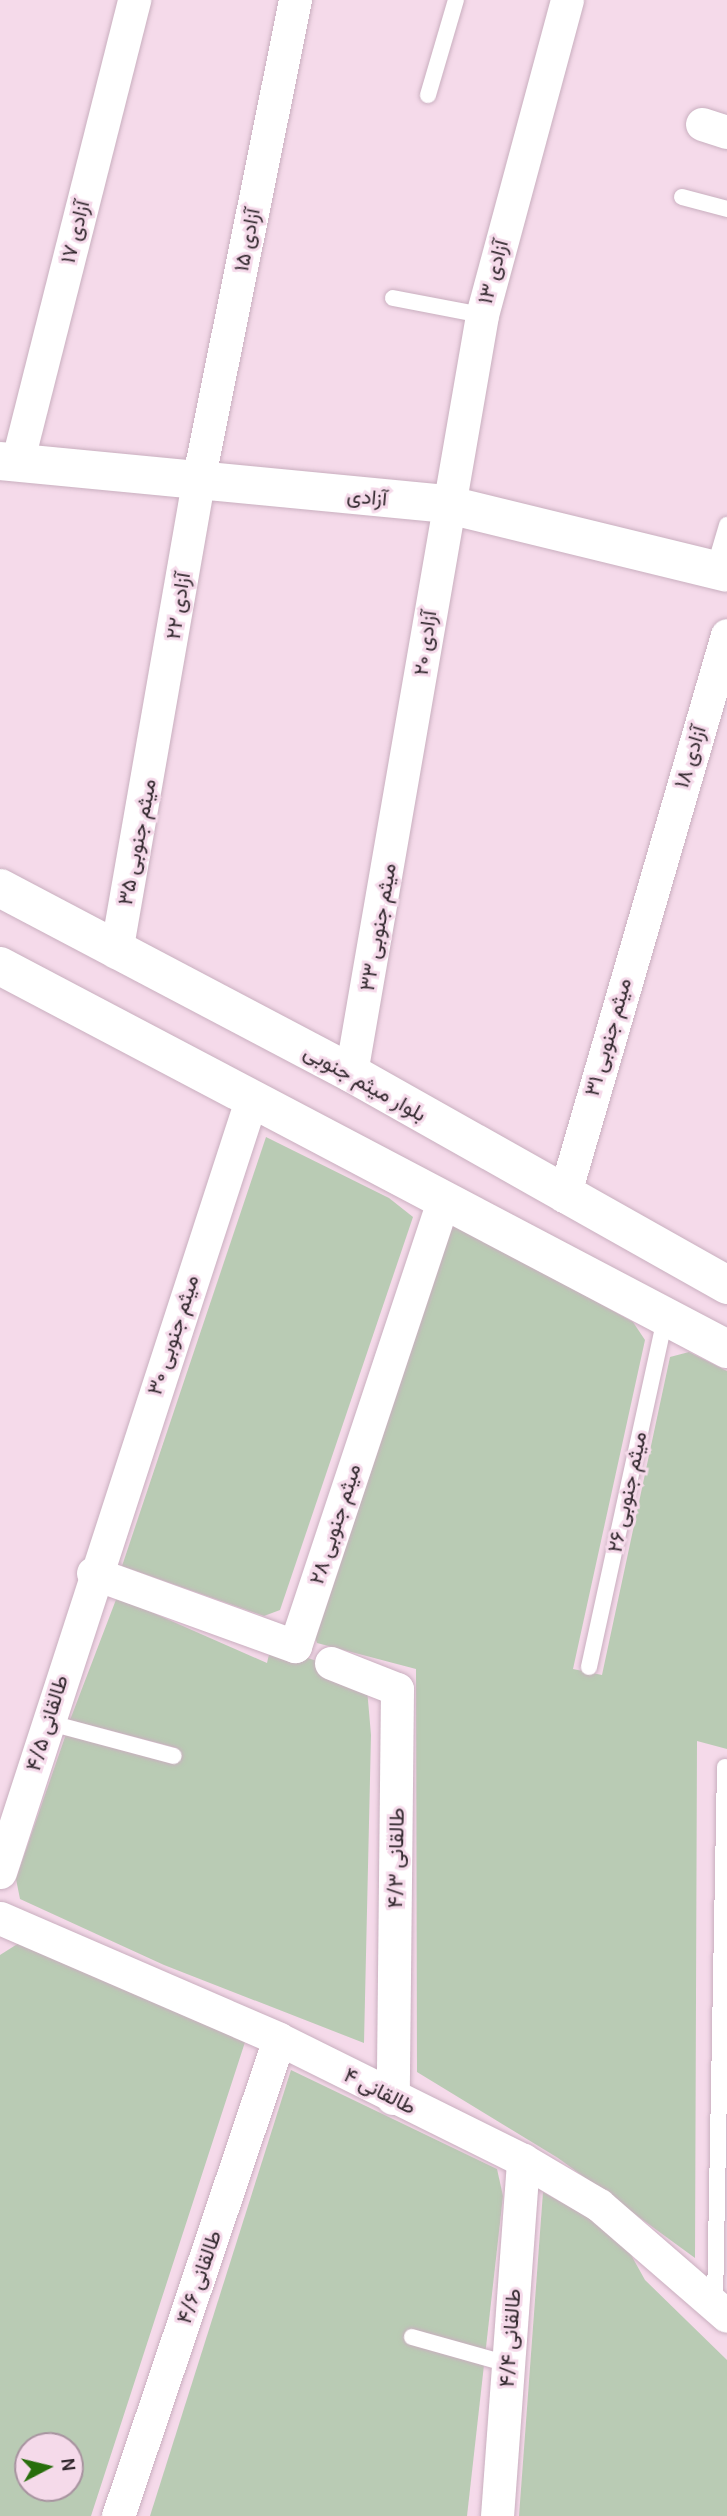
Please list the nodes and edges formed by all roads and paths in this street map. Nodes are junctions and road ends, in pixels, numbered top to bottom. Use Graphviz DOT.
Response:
graph roads {
  1 [pos="134,0"];
  2 [pos="295,0"];
  3 [pos="456,0"];
  4 [pos="567,0"];
  5 [pos="428,95"];
  6 [pos="682,197"];
  7 [pos="727,209"];
  8 [pos="393,298"];
  9 [pos="482,315"];
  10 [pos="8,462"];
  11 [pos="198,481"];
  12 [pos="444,504"];
  13 [pos="727,525"];
  14 [pos="720,571"];
  15 [pos="727,635"];
  16 [pos="158,732"];
  17 [pos="405,781"];
  18 [pos="653,879"];
  19 [pos="0,888"];
  20 [pos="116,952"];
  21 [pos="0,966"];
  22 [pos="351,1073"];
  23 [pos="252,1097"];
  24 [pos="564,1196"];
  25 [pos="443,1200"];
  26 [pos="727,1285"];
  27 [pos="665,1318"];
  28 [pos="727,1349"];
  29 [pos="93,1573"];
  30 [pos="331,1663"];
  31 [pos="589,1667"];
  32 [pos="47,1722"];
  33 [pos="174,1756"];
  34 [pos="725,1767"];
  35 [pos="0,1872"];
  36 [pos="0,1918"];
  37 [pos="724,1945"];
  38 [pos="279,2039"];
  39 [pos="723,2093"];
  40 [pos="393,2098"];
  41 [pos="523,2160"];
  42 [pos="722,2188"];
  43 [pos="721,2291"];
  44 [pos="411,2337"];
  45 [pos="508,2364"];
  46 [pos="118,2516"];
  47 [pos="496,2516"];
  1 -- 10 [label="street, آزادی ۱۷"];
  2 -- 11 [label="street, آزادی ۱۵"];
  3 -- 5 [label="lane"];
  4 -- 9 [label="street, آزادی ۱۳"];
  6 -- 7 [label="lane"];
  8 -- 9 [label="lane"];
  9 -- 12 [label="street, آزادی ۱۳"];
  10 -- 11 [label="main road, آزادی"];
  11 -- 12 [label="main road, آزادی"];
  11 -- 16 [label="street, آزادی ۲۲"];
  12 -- 14 [label="main road, آزادی"];
  12 -- 17 [label="street, آزادی ۲۰"];
  13 -- 14 [label="lane"];
  15 -- 18 [label="street, آزادی ۱۸"];
  16 -- 20 [label="street, میثم جنوبی ۳۵"];
  17 -- 22 [label="street, میثم جنوبی ۳۳"];
  18 -- 24 [label="street, میثم جنوبی ۳۱"];
  19 -- 20 [label="main road, بلوار میثم جنوبی"];
  20 -- 22 [label="main road, بلوار میثم جنوبی"];
  21 -- 23 [label="main road"];
  22 -- 24 [label="main road, بلوار میثم جنوبی"];
  23 -- 25 [label="main road"];
  23 -- 29 [label="street, میثم جنوبی ۳۰"];
  24 -- 26 [label="main road, بلوار میثم جنوبی"];
  25 -- 27 [label="main road"];
  25 -- 29 [label="street, میثم جنوبی ۲۸"];
  27 -- 28 [label="main road"];
  27 -- 31 [label="lane, میثم جنوبی ۲۶"];
  29 -- 32 [label="street, طالقانی ۴/۵"];
  30 -- 40 [label="street, طالقانی ۴/۳"];
  32 -- 33 [label="lane"];
  32 -- 35 [label="street, طالقانی ۴/۵"];
  34 -- 37 [label="lane"];
  36 -- 38 [label="street, طالقانی ۴"];
  37 -- 39 [label="lane"];
  38 -- 40 [label="street, طالقانی ۴"];
  38 -- 46 [label="street, طالقانی ۴/۶"];
  39 -- 42 [label="lane"];
  40 -- 41 [label="street, طالقانی ۴"];
  41 -- 43 [label="street, طالقانی ۴"];
  41 -- 45 [label="street, طالقانی ۴/۴"];
  42 -- 43 [label="lane"];
  44 -- 45 [label="lane"];
  45 -- 47 [label="street, طالقانی ۴/۴"];
}
